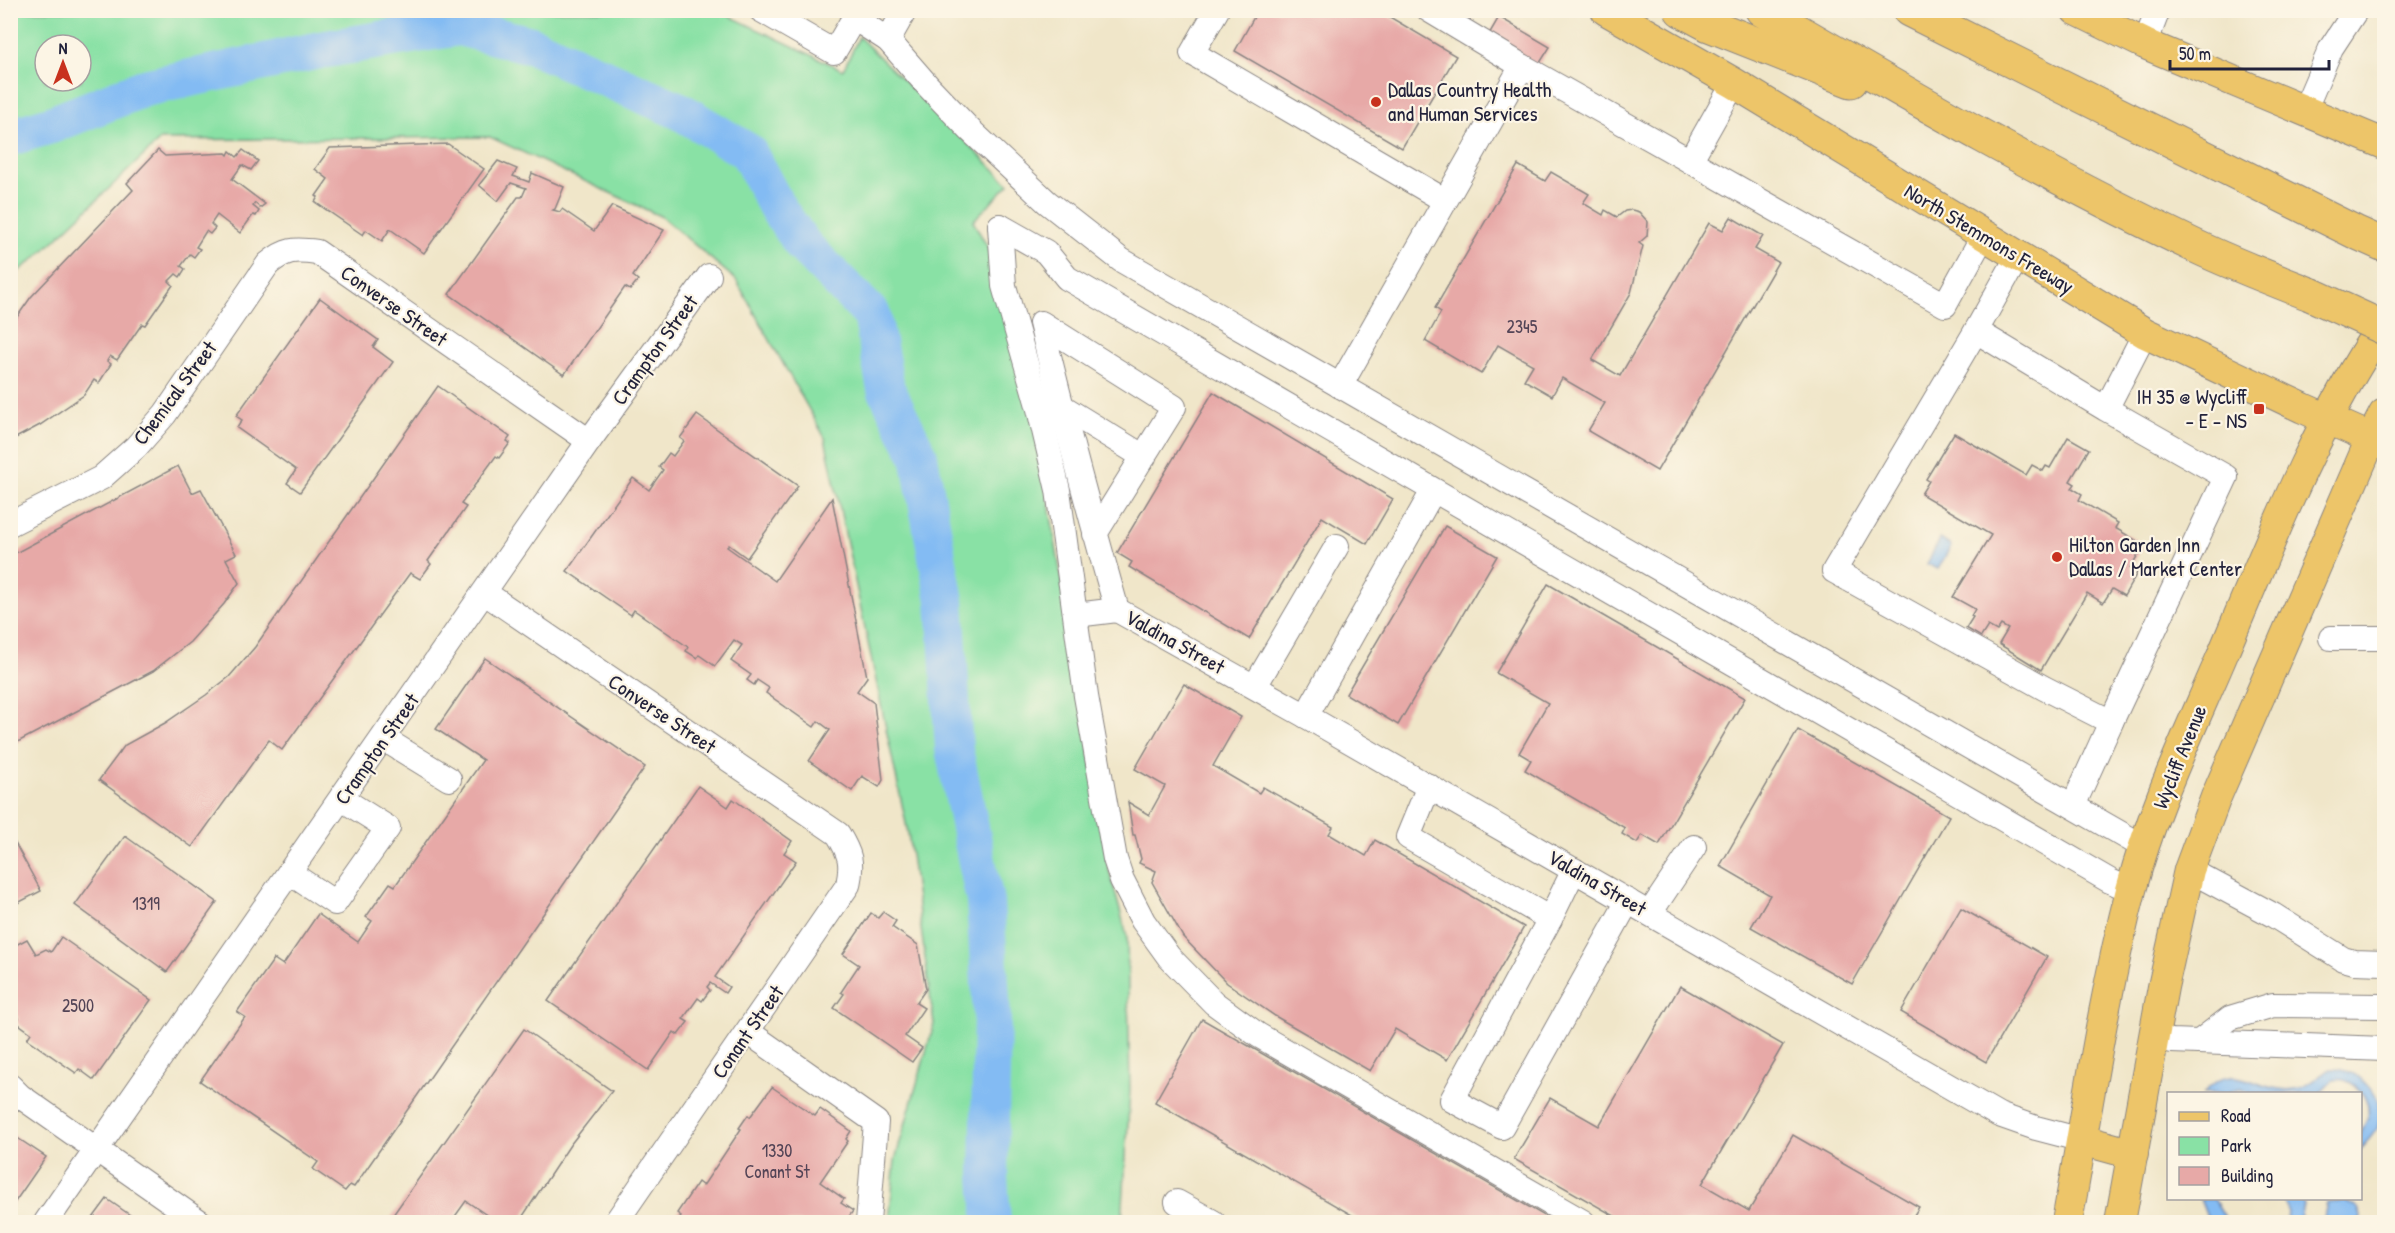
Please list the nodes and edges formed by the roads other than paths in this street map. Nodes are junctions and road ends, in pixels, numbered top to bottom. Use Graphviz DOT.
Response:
graph roads {
  1 [pos="761,10"];
  2 [pos="905,10"];
  3 [pos="1217,10"];
  4 [pos="1429,10"];
  5 [pos="1606,10"];
  6 [pos="1681,10"];
  7 [pos="1762,10"];
  8 [pos="1908,10"];
  9 [pos="2076,10"];
  10 [pos="2158,10"];
  11 [pos="2356,10"];
  12 [pos="856,14"];
  13 [pos="888,40"];
  14 [pos="2145,44"];
  15 [pos="1522,66"];
  16 [pos="1734,83"];
  17 [pos="2304,111"];
  18 [pos="1955,121"];
  19 [pos="2385,144"];
  20 [pos="1690,160"];
  21 [pos="1444,200"];
  22 [pos="1983,236"];
  23 [pos="2385,245"];
  24 [pos="282,252"];
  25 [pos="2018,256"];
  26 [pos="709,276"];
  27 [pos="2385,323"];
  28 [pos="2385,328"];
  29 [pos="1976,331"];
  30 [pos="2145,333"];
  31 [pos="1340,386"];
  32 [pos="1061,406"];
  33 [pos="2106,409"];
  34 [pos="2327,420"];
  35 [pos="2380,432"];
  36 [pos="589,441"];
  37 [pos="1144,457"];
  38 [pos="1433,491"];
  39 [pos="10,524"];
  40 [pos="1095,534"];
  41 [pos="1337,546"];
  42 [pos="485,593"];
  43 [pos="1117,610"];
  44 [pos="1076,615"];
  45 [pos="2331,638"];
  46 [pos="2385,638"];
  47 [pos="1255,686"];
  48 [pos="1306,716"];
  49 [pos="2111,722"];
  50 [pos="384,739"];
  51 [pos="449,779"];
  52 [pos="1429,786"];
  53 [pos="342,799"];
  54 [pos="2073,806"];
  55 [pos="838,834"];
  56 [pos="1694,847"];
  57 [pos="2144,847"];
  58 [pos="1574,870"];
  59 [pos="2189,870"];
  60 [pos="290,873"];
  61 [pos="2131,890"];
  62 [pos="1628,901"];
  63 [pos="1650,914"];
  64 [pos="1550,919"];
  65 [pos="2385,963"];
  66 [pos="2385,1006"];
  67 [pos="748,1032"];
  68 [pos="2154,1038"];
  69 [pos="2199,1042"];
  70 [pos="2385,1048"];
  71 [pos="10,1086"];
  72 [pos="2082,1140"];
  73 [pos="97,1150"];
  74 [pos="2133,1154"];
  75 [pos="1177,1202"];
  76 [pos="46,1222"];
  77 [pos="200,1222"];
  78 [pos="616,1222"];
  79 [pos="868,1222"];
  80 [pos="1214,1222"];
  81 [pos="1582,1222"];
  82 [pos="2067,1222"];
  83 [pos="2121,1222"];
  1 -- 12 [label="street"];
  2 -- 13 [label="street"];
  3 -- 21 [label="street"];
  4 -- 15 [label="street"];
  5 -- 16 [label="main road, North Stemmons Freeway"];
  6 -- 18 [label="highway"];
  7 -- 18 [label="highway"];
  8 -- 23 [label="highway"];
  9 -- 14 [label="main road"];
  10 -- 14 [label="street"];
  11 -- 17 [label="street"];
  12 -- 13 [label="street"];
  13 -- 31 [label="street"];
  14 -- 17 [label="main road"];
  15 -- 20 [label="street"];
  15 -- 21 [label="street"];
  16 -- 20 [label="street"];
  16 -- 22 [label="main road, North Stemmons Freeway"];
  17 -- 19 [label="main road"];
  18 -- 28 [label="highway, bridge"];
  20 -- 22 [label="street"];
  21 -- 31 [label="street"];
  22 -- 25 [label="main road, North Stemmons Freeway"];
  24 -- 36 [label="street, Converse Street"];
  24 -- 39 [label="street, Chemical Street"];
  25 -- 29 [label="street"];
  25 -- 30 [label="main road, North Stemmons Freeway"];
  26 -- 36 [label="street, Crampton Street"];
  27 -- 34 [label="main road, Wycliff Avenue"];
  29 -- 33 [label="street"];
  29 -- 49 [label="street"];
  30 -- 33 [label="street"];
  30 -- 34 [label="main road, North Stemmons Freeway"];
  31 -- 54 [label="street"];
  32 -- 37 [label="street"];
  32 -- 37 [label="street"];
  32 -- 40 [label="street"];
  33 -- 49 [label="street"];
  34 -- 35 [label="main road, North Stemmons Freeway"];
  34 -- 57 [label="main road, Wycliff Avenue"];
  35 -- 59 [label="main road"];
  36 -- 42 [label="street, Crampton Street"];
  37 -- 40 [label="street"];
  38 -- 44 [label="street"];
  38 -- 48 [label="street"];
  38 -- 61 [label="street"];
  40 -- 43 [label="street"];
  41 -- 47 [label="street"];
  42 -- 50 [label="street, Crampton Street"];
  42 -- 55 [label="street, Converse Street"];
  43 -- 44 [label="street"];
  43 -- 47 [label="street, Valdina Street"];
  44 -- 81 [label="street"];
  45 -- 46 [label="street"];
  47 -- 48 [label="street, Valdina Street"];
  48 -- 52 [label="street, Valdina Street"];
  49 -- 54 [label="street"];
  50 -- 51 [label="street"];
  50 -- 53 [label="street, Crampton Street"];
  52 -- 58 [label="street, Valdina Street"];
  52 -- 64 [label="street"];
  53 -- 60 [label="street, Crampton Street"];
  53 -- 60 [label="street"];
  54 -- 57 [label="street"];
  55 -- 67 [label="street, Conant Street"];
  56 -- 63 [label="street"];
  57 -- 59 [label="main road"];
  57 -- 61 [label="main road, Wycliff Avenue"];
  58 -- 62 [label="street, Valdina Street"];
  58 -- 64 [label="street"];
  59 -- 65 [label="street"];
  59 -- 68 [label="main road"];
  60 -- 73 [label="street, Crampton Street"];
  61 -- 72 [label="main road, Wycliff Avenue"];
  62 -- 63 [label="street, Valdina Street"];
  62 -- 64 [label="street"];
  63 -- 72 [label="street, Valdina Street"];
  66 -- 69 [label="street"];
  67 -- 78 [label="street, Conant Street"];
  67 -- 79 [label="street"];
  68 -- 69 [label="street"];
  68 -- 74 [label="main road"];
  69 -- 70 [label="street"];
  71 -- 73 [label="street"];
  72 -- 74 [label="main road"];
  72 -- 82 [label="main road, Wycliff Avenue"];
  73 -- 76 [label="street, Crampton Street"];
  73 -- 77 [label="street"];
  74 -- 83 [label="main road"];
  75 -- 80 [label="street"];
}
